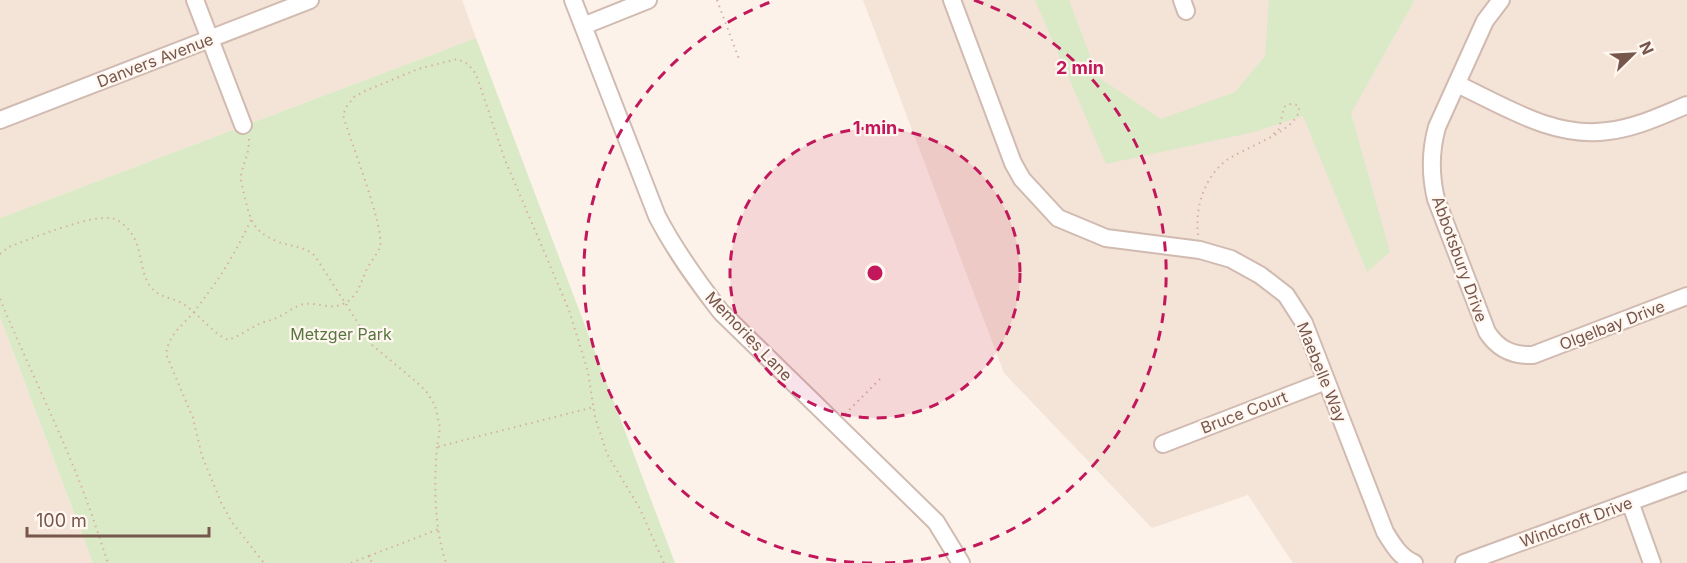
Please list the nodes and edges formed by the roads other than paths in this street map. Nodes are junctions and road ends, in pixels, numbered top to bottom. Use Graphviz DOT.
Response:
graph roads {
  1 [pos="195,0"];
  2 [pos="310,0"];
  3 [pos="573,0"];
  4 [pos="648,0"];
  5 [pos="952,0"];
  6 [pos="1501,0"];
  7 [pos="583,26"];
  8 [pos="210,39"];
  9 [pos="1457,84"];
  10 [pos="1687,105"];
  11 [pos="0,120"];
  12 [pos="243,125"];
  13 [pos="1687,296"];
  14 [pos="1537,354"];
  15 [pos="1326,381"];
  16 [pos="1163,444"];
  17 [pos="1687,481"];
  18 [pos="1630,502"];
  19 [pos="961,563"];
  20 [pos="1414,563"];
  21 [pos="1464,563"];
  22 [pos="1652,563"];
  1 -- 8 [label="street"];
  2 -- 8 [label="street, Danvers Avenue"];
  3 -- 7 [label="street, Memories Lane"];
  4 -- 7 [label="street"];
  5 -- 15 [label="street, Maebelle Way"];
  6 -- 9 [label="street, Abbotsbury Drive"];
  7 -- 19 [label="street, Memories Lane"];
  8 -- 11 [label="street, Danvers Avenue"];
  8 -- 12 [label="street"];
  9 -- 10 [label="street"];
  9 -- 14 [label="street, Abbotsbury Drive"];
  13 -- 14 [label="street, Olgelbay Drive"];
  15 -- 16 [label="street, Bruce Court"];
  15 -- 20 [label="street, Maebelle Way"];
  17 -- 18 [label="street, Windcroft Drive"];
  18 -- 21 [label="street, Windcroft Drive"];
  18 -- 22 [label="street"];
}
